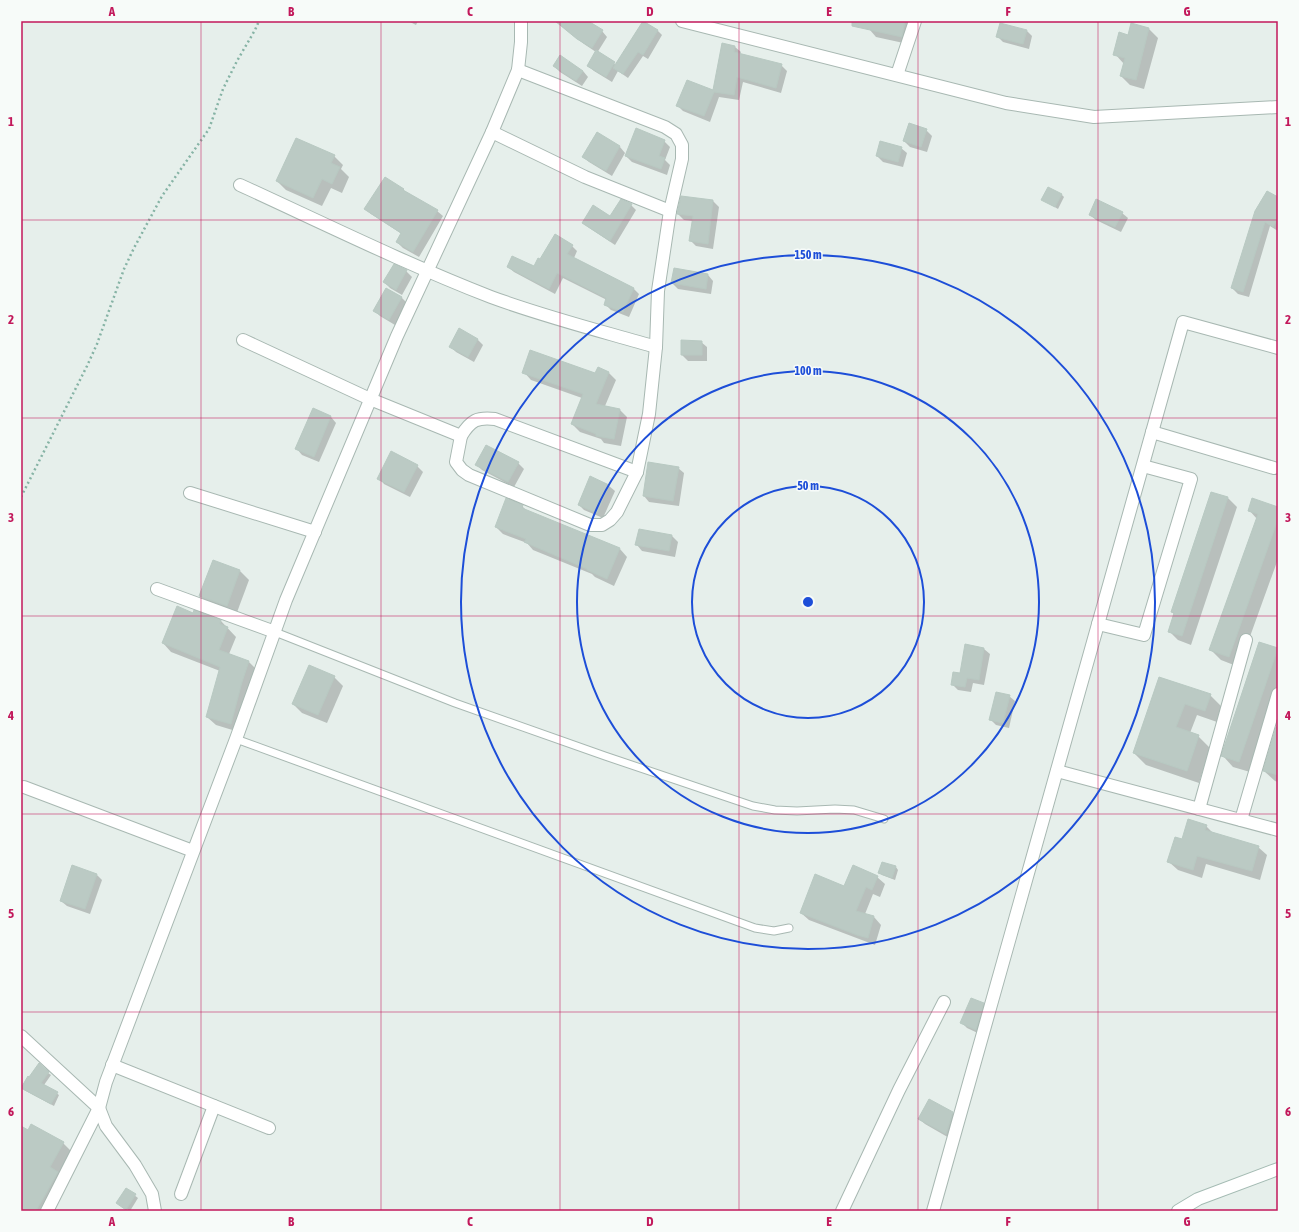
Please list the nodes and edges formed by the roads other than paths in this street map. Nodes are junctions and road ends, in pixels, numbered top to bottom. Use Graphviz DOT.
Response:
graph roads {
  1 [pos="521,21"];
  2 [pos="682,21"];
  3 [pos="915,21"];
  4 [pos="518,70"];
  5 [pos="897,75"];
  6 [pos="1278,107"];
  7 [pos="492,132"];
  8 [pos="240,185"];
  9 [pos="670,211"];
  10 [pos="428,272"];
  11 [pos="243,340"];
  12 [pos="656,347"];
  13 [pos="1278,348"];
  14 [pos="370,399"];
  15 [pos="1152,432"];
  16 [pos="461,436"];
  17 [pos="1143,466"];
  18 [pos="1274,468"];
  19 [pos="637,472"];
  20 [pos="190,493"];
  21 [pos="315,532"];
  22 [pos="157,589"];
  23 [pos="1098,624"];
  24 [pos="275,632"];
  25 [pos="1246,640"];
  26 [pos="1278,694"];
  27 [pos="236,739"];
  28 [pos="1057,771"];
  29 [pos="24,787"];
  30 [pos="1199,809"];
  31 [pos="884,819"];
  32 [pos="1241,820"];
  33 [pos="1278,830"];
  34 [pos="193,850"];
  35 [pos="788,928"];
  36 [pos="944,1002"];
  37 [pos="22,1040"];
  38 [pos="112,1066"];
  39 [pos="214,1106"];
  40 [pos="99,1108"];
  41 [pos="269,1128"];
  42 [pos="1278,1169"];
  43 [pos="181,1194"];
  44 [pos="47,1211"];
  45 [pos="155,1211"];
  46 [pos="842,1211"];
  47 [pos="933,1211"];
  48 [pos="1178,1211"];
  1 -- 4 [label="street"];
  2 -- 5 [label="street"];
  3 -- 5 [label="street"];
  4 -- 7 [label="street"];
  4 -- 9 [label="street"];
  5 -- 6 [label="street"];
  7 -- 9 [label="street"];
  7 -- 10 [label="street"];
  8 -- 10 [label="street"];
  9 -- 12 [label="street"];
  10 -- 12 [label="street"];
  10 -- 14 [label="street"];
  11 -- 14 [label="street"];
  12 -- 19 [label="street"];
  13 -- 15 [label="street"];
  14 -- 16 [label="street"];
  14 -- 21 [label="street"];
  15 -- 17 [label="street"];
  15 -- 18 [label="street"];
  16 -- 19 [label="street"];
  16 -- 19 [label="street"];
  17 -- 23 [label="street"];
  17 -- 23 [label="street"];
  20 -- 21 [label="street"];
  21 -- 24 [label="street"];
  22 -- 24 [label="street"];
  23 -- 28 [label="street"];
  24 -- 27 [label="street"];
  24 -- 31 [label="lane"];
  25 -- 30 [label="street"];
  26 -- 32 [label="street"];
  27 -- 34 [label="street"];
  27 -- 35 [label="lane"];
  28 -- 30 [label="street"];
  28 -- 47 [label="street"];
  29 -- 34 [label="street"];
  30 -- 32 [label="street"];
  32 -- 33 [label="street"];
  34 -- 38 [label="street"];
  36 -- 46 [label="street"];
  37 -- 40 [label="street"];
  38 -- 39 [label="street"];
  38 -- 40 [label="street"];
  39 -- 41 [label="street"];
  39 -- 43 [label="street"];
  40 -- 44 [label="street"];
  40 -- 45 [label="street"];
  42 -- 48 [label="street"];
}
